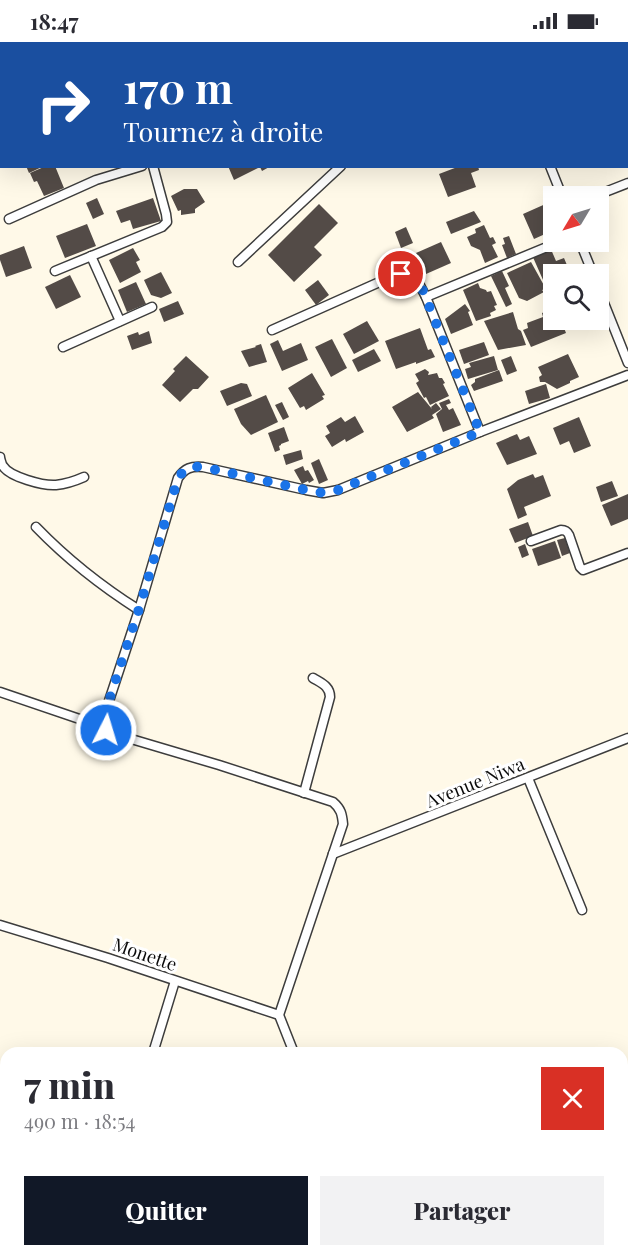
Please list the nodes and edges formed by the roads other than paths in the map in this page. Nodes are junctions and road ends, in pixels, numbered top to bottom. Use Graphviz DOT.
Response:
graph roads {
  1 [pos="135,168"];
  2 [pos="154,168"];
  3 [pos="340,168"];
  4 [pos="551,168"];
  5 [pos="628,183"];
  6 [pos="558,186"];
  7 [pos="609,190"];
  8 [pos="9,219"];
  9 [pos="543,249"];
  10 [pos="91,256"];
  11 [pos="238,262"];
  12 [pos="55,271"];
  13 [pos="426,297"];
  14 [pos="152,307"];
  15 [pos="609,316"];
  16 [pos="120,321"];
  17 [pos="272,330"];
  18 [pos="63,347"];
  19 [pos="628,363"];
  20 [pos="628,375"];
  21 [pos="480,432"];
  22 [pos="0,457"];
  23 [pos="84,477"];
  24 [pos="36,527"];
  25 [pos="531,541"];
  26 [pos="628,552"];
  27 [pos="139,609"];
  28 [pos="313,678"];
  29 [pos="0,692"];
  30 [pos="103,727"];
  31 [pos="628,738"];
  32 [pos="528,778"];
  33 [pos="304,793"];
  34 [pos="333,854"];
  35 [pos="582,910"];
  36 [pos="0,925"];
  37 [pos="174,981"];
  38 [pos="279,1015"];
  39 [pos="155,1047"];
  40 [pos="292,1047"];
  1 -- 8 [label="street"];
  2 -- 10 [label="street"];
  3 -- 11 [label="street"];
  4 -- 6 [label="street"];
  5 -- 7 [label="street"];
  9 -- 13 [label="street"];
  10 -- 12 [label="street"];
  10 -- 16 [label="street"];
  13 -- 17 [label="street"];
  13 -- 21 [label="street"];
  14 -- 16 [label="street"];
  15 -- 19 [label="street"];
  16 -- 18 [label="street"];
  20 -- 21 [label="street"];
  21 -- 27 [label="street"];
  22 -- 23 [label="street"];
  24 -- 27 [label="street"];
  25 -- 26 [label="street"];
  27 -- 30 [label="street"];
  28 -- 33 [label="street"];
  29 -- 30 [label="street"];
  30 -- 33 [label="street"];
  31 -- 32 [label="street, Avenue Niwa"];
  32 -- 34 [label="street, Avenue Niwa"];
  32 -- 35 [label="street"];
  33 -- 34 [label="street"];
  34 -- 38 [label="street"];
  36 -- 37 [label="street, Monette"];
  37 -- 38 [label="street, Monette"];
  37 -- 39 [label="street"];
  38 -- 40 [label="street"];
}
